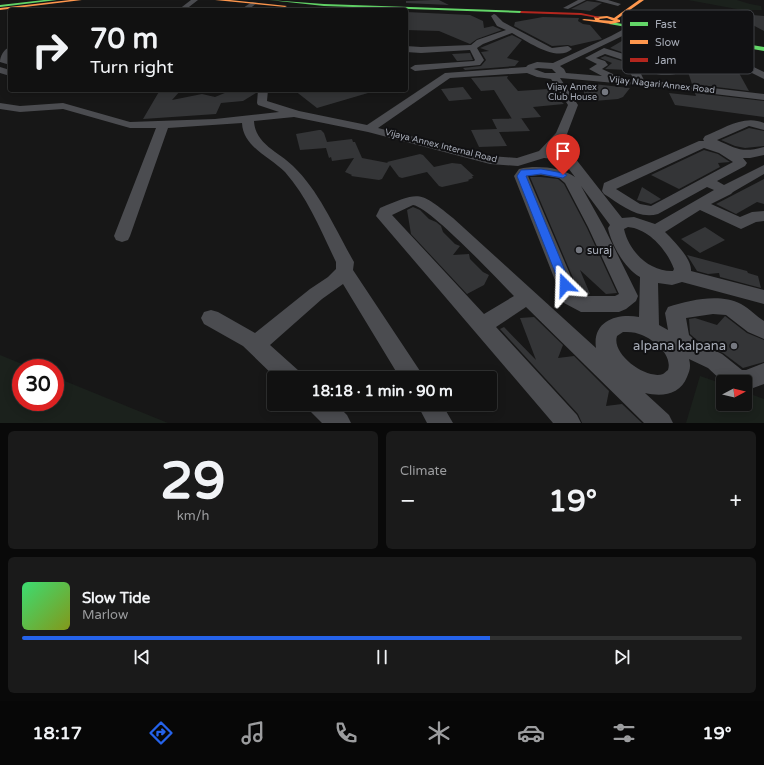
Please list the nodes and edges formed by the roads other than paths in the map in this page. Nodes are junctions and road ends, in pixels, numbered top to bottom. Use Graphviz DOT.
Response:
graph roads {
  1 [pos="10,0"];
  2 [pos="27,0"];
  3 [pos="42,0"];
  4 [pos="55,0"];
  5 [pos="80,0"];
  6 [pos="195,0"];
  7 [pos="217,0"];
  8 [pos="271,0"];
  9 [pos="583,0"];
  10 [pos="594,0"];
  11 [pos="642,0"];
  12 [pos="622,2"];
  13 [pos="254,3"];
  14 [pos="0,4"];
  15 [pos="9,8"];
  16 [pos="184,8"];
  17 [pos="246,8"];
  18 [pos="328,8"];
  19 [pos="335,8"];
  20 [pos="566,8"];
  21 [pos="408,10"];
  22 [pos="629,10"];
  23 [pos="408,13"];
  24 [pos="622,15"];
  25 [pos="494,16"];
  26 [pos="599,18"];
  27 [pos="614,21"];
  28 [pos="622,23"];
  29 [pos="514,31"];
  30 [pos="622,34"];
  31 [pos="532,35"];
  32 [pos="408,41"];
  33 [pos="754,44"];
  34 [pos="764,45"];
  35 [pos="754,47"];
  36 [pos="474,48"];
  37 [pos="568,49"];
  38 [pos="764,49"];
  39 [pos="408,50"];
  40 [pos="8,52"];
  41 [pos="418,52"];
  42 [pos="622,56"];
  43 [pos="8,62"];
  44 [pos="415,68"];
  45 [pos="754,70"];
  46 [pos="556,73"];
  47 [pos="635,74"];
  48 [pos="764,76"];
  49 [pos="639,80"];
  50 [pos="263,92"];
  51 [pos="764,97"];
  52 [pos="0,106"];
  53 [pos="297,114"];
  54 [pos="248,120"];
  55 [pos="163,125"];
  56 [pos="764,127"];
  57 [pos="369,129"];
  58 [pos="762,153"];
  59 [pos="543,154"];
  60 [pos="762,172"];
  61 [pos="707,181"];
  62 [pos="726,191"];
  63 [pos="699,204"];
  64 [pos="764,216"];
  65 [pos="618,226"];
  66 [pos="596,227"];
  67 [pos="656,231"];
  68 [pos="122,236"];
  69 [pos="344,272"];
  70 [pos="649,274"];
  71 [pos="680,275"];
  72 [pos="527,297"];
  73 [pos="764,297"];
  74 [pos="211,318"];
  75 [pos="482,326"];
  76 [pos="649,329"];
  77 [pos="764,330"];
  78 [pos="255,346"];
  79 [pos="612,369"];
  80 [pos="283,371"];
  81 [pos="408,371"];
  82 [pos="764,373"];
  83 [pos="326,411"];
  84 [pos="433,411"];
  85 [pos="339,423"];
  86 [pos="441,423"];
  87 [pos="569,423"];
  88 [pos="661,423"];
  1 -- 14 [label="main road"];
  2 -- 14 [label="main road"];
  3 -- 14 [label="main road"];
  4 -- 14 [label="main road"];
  5 -- 15 [label="main road"];
  6 -- 16 [label="street"];
  7 -- 13 [label="main road"];
  8 -- 19 [label="main road"];
  9 -- 20 [label="street"];
  10 -- 12 [label="street"];
  11 -- 22 [label="main road"];
  12 -- 26 [label="main road"];
  13 -- 17 [label="street"];
  13 -- 18 [label="main road"];
  21 -- 26 [label="main road"];
  23 -- 25 [label="main road"];
  24 -- 27 [label="main road"];
  25 -- 26 [label="main road"];
  25 -- 29 [label="street"];
  26 -- 27 [label="main road"];
  27 -- 28 [label="main road"];
  29 -- 31 [label="street"];
  29 -- 36 [label="street"];
  29 -- 37 [label="street"];
  30 -- 46 [label="street"];
  32 -- 41 [label="street"];
  33 -- 34 [label="main road"];
  35 -- 38 [label="main road"];
  36 -- 41 [label="street"];
  36 -- 44 [label="street"];
  39 -- 41 [label="street"];
  40 -- 43 [label="street"];
  42 -- 49 [label="street"];
  45 -- 48 [label="street"];
  46 -- 49 [label="street, Vijay Nagari Annex Road"];
  46 -- 57 [label="street, Vijay Nagari Annex Road"];
  46 -- 59 [label="street"];
  47 -- 49 [label="street"];
  49 -- 51 [label="street, Vijay Nagari Annex Road"];
  50 -- 53 [label="street, Vijaya Annex Internal Road"];
  52 -- 55 [label="street"];
  53 -- 54 [label="street"];
  53 -- 57 [label="street, Vijaya Annex Internal Road"];
  54 -- 55 [label="street"];
  54 -- 69 [label="street"];
  55 -- 68 [label="street"];
  56 -- 58 [label="street"];
  57 -- 59 [label="street, Vijaya Annex Internal Road"];
  59 -- 65 [label="street"];
  60 -- 62 [label="street"];
  61 -- 61 [label="street"];
  61 -- 62 [label="street"];
  62 -- 63 [label="street"];
  63 -- 64 [label="street"];
  63 -- 67 [label="street"];
  65 -- 66 [label="street"];
  65 -- 67 [label="street"];
  65 -- 70 [label="street"];
  66 -- 66 [label="street"];
  67 -- 71 [label="street"];
  69 -- 78 [label="street"];
  69 -- 81 [label="street"];
  70 -- 71 [label="street"];
  70 -- 76 [label="street"];
  71 -- 73 [label="street"];
  72 -- 75 [label="street"];
  72 -- 75 [label="street"];
  72 -- 79 [label="street"];
  74 -- 78 [label="street"];
  75 -- 87 [label="street"];
  76 -- 79 [label="street"];
  76 -- 79 [label="street"];
  77 -- 82 [label="street"];
  78 -- 80 [label="street"];
  79 -- 88 [label="street"];
  83 -- 85 [label="street"];
  84 -- 86 [label="street"];
}
